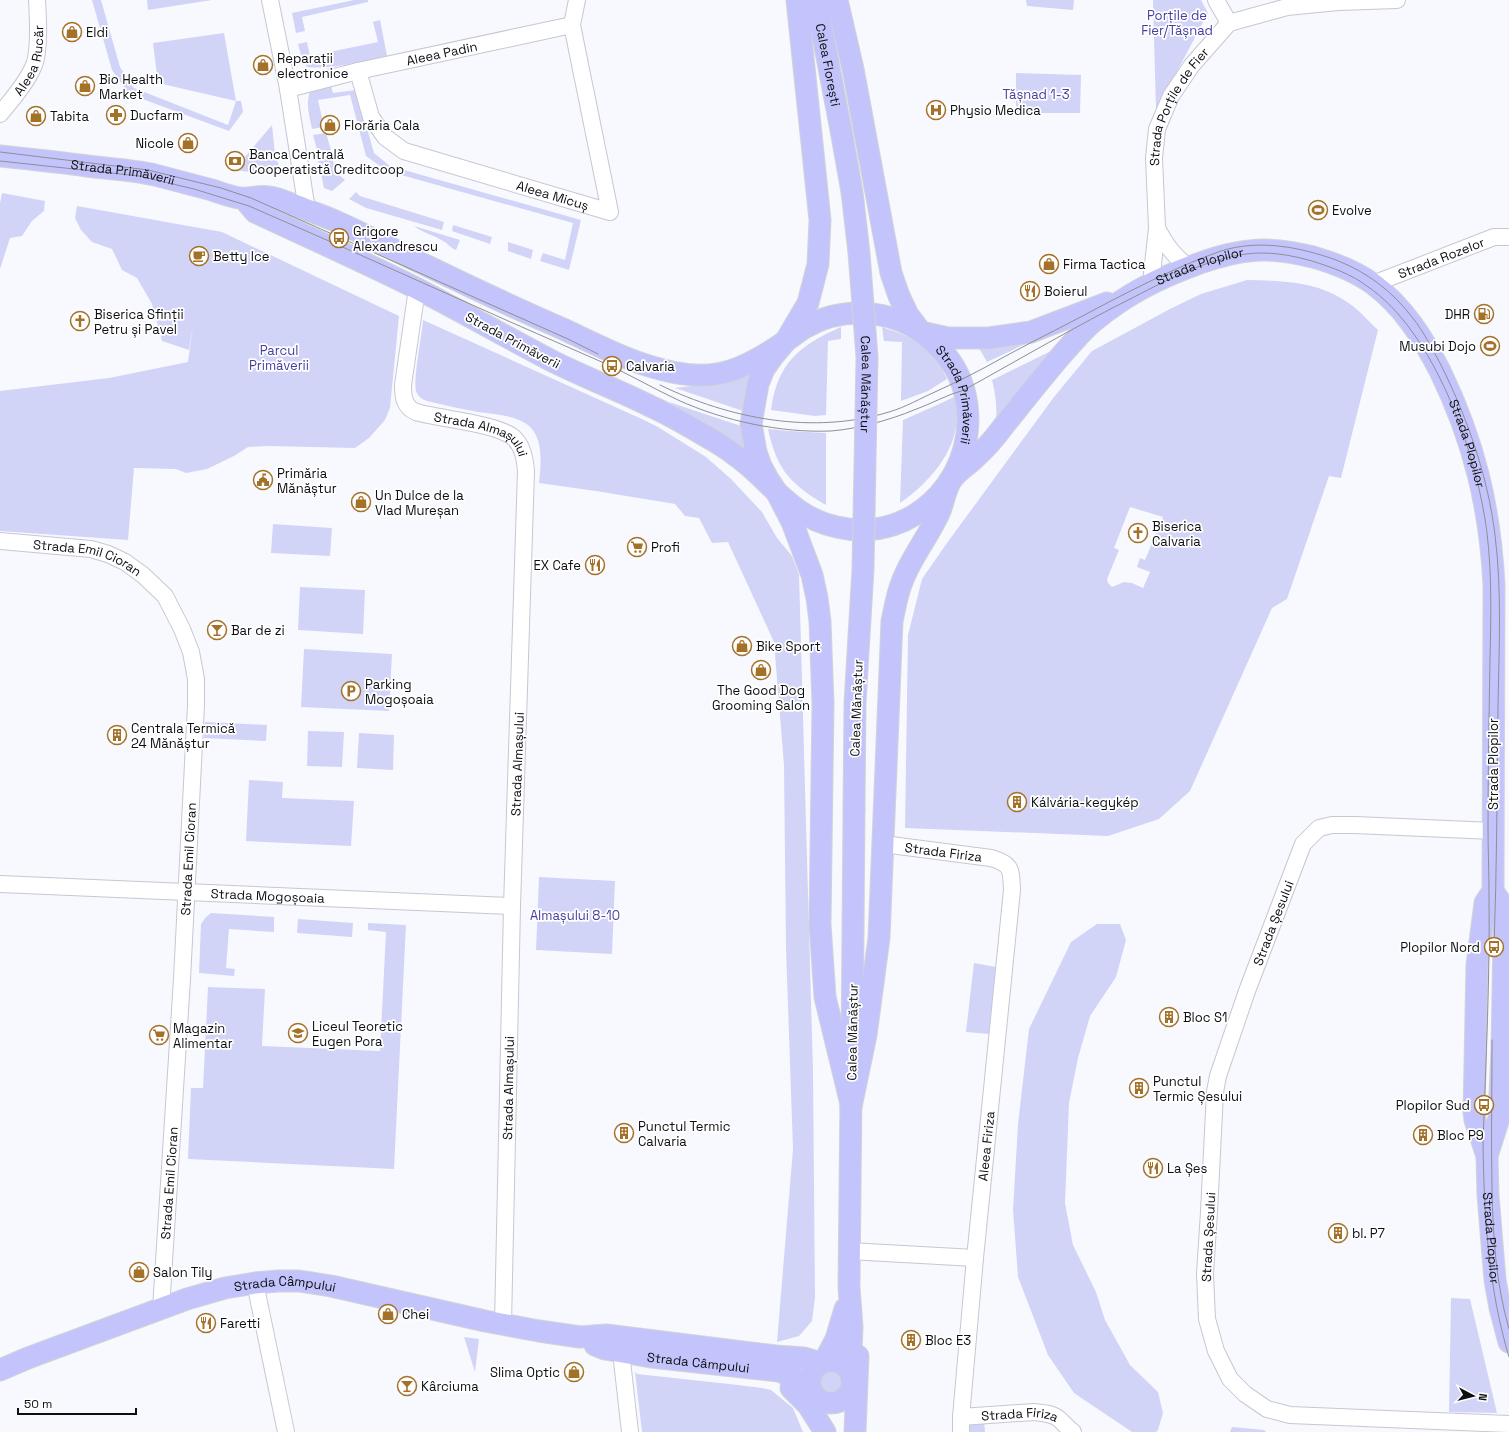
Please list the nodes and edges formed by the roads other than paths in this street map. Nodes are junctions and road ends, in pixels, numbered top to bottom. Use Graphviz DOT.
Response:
graph roads {
  1 [pos="37,0"];
  2 [pos="270,0"];
  3 [pos="578,0"];
  4 [pos="797,0"];
  5 [pos="816,0"];
  6 [pos="837,0"];
  7 [pos="1216,0"];
  8 [pos="1397,0"];
  9 [pos="1229,23"];
  10 [pos="572,25"];
  11 [pos="358,71"];
  12 [pos="288,89"];
  13 [pos="0,114"];
  14 [pos="841,130"];
  15 [pos="0,156"];
  16 [pos="244,199"];
  17 [pos="307,210"];
  18 [pos="1157,228"];
  19 [pos="1507,236"];
  20 [pos="1190,267"];
  21 [pos="1151,282"];
  22 [pos="1373,284"];
  23 [pos="416,288"];
  24 [pos="1127,296"];
  25 [pos="921,332"];
  26 [pos="785,342"];
  27 [pos="952,479"];
  28 [pos="776,491"];
  29 [pos="0,541"];
  30 [pos="1493,831"];
  31 [pos="883,844"];
  32 [pos="1003,862"];
  33 [pos="0,884"];
  34 [pos="187,892"];
  35 [pos="512,906"];
  36 [pos="851,1107"];
  37 [pos="975,1258"];
  38 [pos="849,1269"];
  39 [pos="255,1282"];
  40 [pos="161,1309"];
  41 [pos="503,1324"];
  42 [pos="580,1337"];
  43 [pos="1509,1342"];
  44 [pos="621,1352"];
  45 [pos="651,1357"];
  46 [pos="822,1363"];
  47 [pos="0,1370"];
  48 [pos="850,1373"];
  49 [pos="815,1396"];
  50 [pos="848,1396"];
  51 [pos="961,1424"];
  52 [pos="1509,1424"];
  53 [pos="286,1432"];
  54 [pos="630,1432"];
  55 [pos="825,1432"];
  56 [pos="834,1432"];
  57 [pos="849,1432"];
  58 [pos="855,1432"];
  59 [pos="1073,1432"];
  1 -- 13 [label="street, Aleea Rucăr"];
  2 -- 12 [label="street"];
  3 -- 10 [label="street"];
  4 -- 26 [label="main road"];
  5 -- 14 [label="main road, Calea Florești"];
  6 -- 25 [label="main road"];
  7 -- 9 [label="street"];
  8 -- 9 [label="street"];
  9 -- 18 [label="street, Strada Porțile de Fier"];
  10 -- 11 [label="street, Aleea Padin"];
  10 -- 11 [label="street, Aleea Micuș"];
  11 -- 12 [label="street, Aleea Padin"];
  12 -- 17 [label="street"];
  14 -- 36 [label="main road, Calea Mănăștur, bridge"];
  15 -- 16 [label="main road, Strada Primăverii"];
  16 -- 17 [label="main road, Strada Primăverii"];
  16 -- 23 [label="main road, Strada Primăverii"];
  17 -- 26 [label="main road, Strada Primăverii"];
  18 -- 20 [label="street, Strada Porțile de Fier"];
  18 -- 21 [label="street, Strada Porțile de Fier"];
  19 -- 22 [label="street, Strada Rozelor"];
  20 -- 21 [label="main road, Strada Plopilor"];
  20 -- 22 [label="main road, Strada Plopilor"];
  21 -- 24 [label="main road, Strada Plopilor"];
  22 -- 30 [label="main road, Strada Plopilor"];
  23 -- 28 [label="main road, Strada Primăverii"];
  23 -- 35 [label="street, Strada Almașului"];
  24 -- 25 [label="main road, Strada Plopilor"];
  24 -- 27 [label="main road, Strada Plopilor"];
  25 -- 26 [label="main road, Strada Primăverii"];
  25 -- 27 [label="main road, Strada Primăverii"];
  26 -- 28 [label="main road, Strada Primăverii"];
  27 -- 28 [label="main road, Strada Primăverii"];
  27 -- 31 [label="main road"];
  28 -- 36 [label="main road"];
  29 -- 34 [label="street, Strada Emil Cioran"];
  30 -- 43 [label="main road, Strada Plopilor"];
  30 -- 52 [label="street, Strada Șesului"];
  31 -- 32 [label="street, Strada Firiza"];
  31 -- 36 [label="main road"];
  32 -- 37 [label="street, Aleea Firiza"];
  33 -- 34 [label="street, Strada Mogoșoaia"];
  34 -- 35 [label="street, Strada Mogoșoaia"];
  34 -- 40 [label="street, Strada Emil Cioran"];
  35 -- 41 [label="street, Strada Almașului"];
  36 -- 38 [label="main road, Calea Mănăștur"];
  37 -- 38 [label="street"];
  37 -- 51 [label="street, Aleea Firiza"];
  38 -- 46 [label="main road, Calea Mănăștur"];
  38 -- 48 [label="main road, Calea Mănăștur"];
  38 -- 58 [label="main road"];
  39 -- 40 [label="main road, Strada Câmpului"];
  39 -- 41 [label="main road, Strada Câmpului"];
  39 -- 53 [label="street"];
  40 -- 47 [label="main road, Strada Câmpului"];
  41 -- 42 [label="main road, Strada Câmpului"];
  42 -- 44 [label="main road, Strada Câmpului"];
  42 -- 46 [label="main road, Strada Câmpului"];
  44 -- 45 [label="main road, Strada Câmpului"];
  44 -- 54 [label="street"];
  45 -- 49 [label="main road, Strada Câmpului"];
  45 -- 55 [label="main road"];
  46 -- 48 [label="main road"];
  46 -- 49 [label="main road, Calea Mănăștur"];
  48 -- 50 [label="main road, Calea Mănăștur"];
  49 -- 50 [label="main road"];
  49 -- 56 [label="main road, Calea Mănăștur"];
  50 -- 57 [label="main road, Calea Mănăștur"];
  51 -- 59 [label="street, Strada Firiza"];
}
